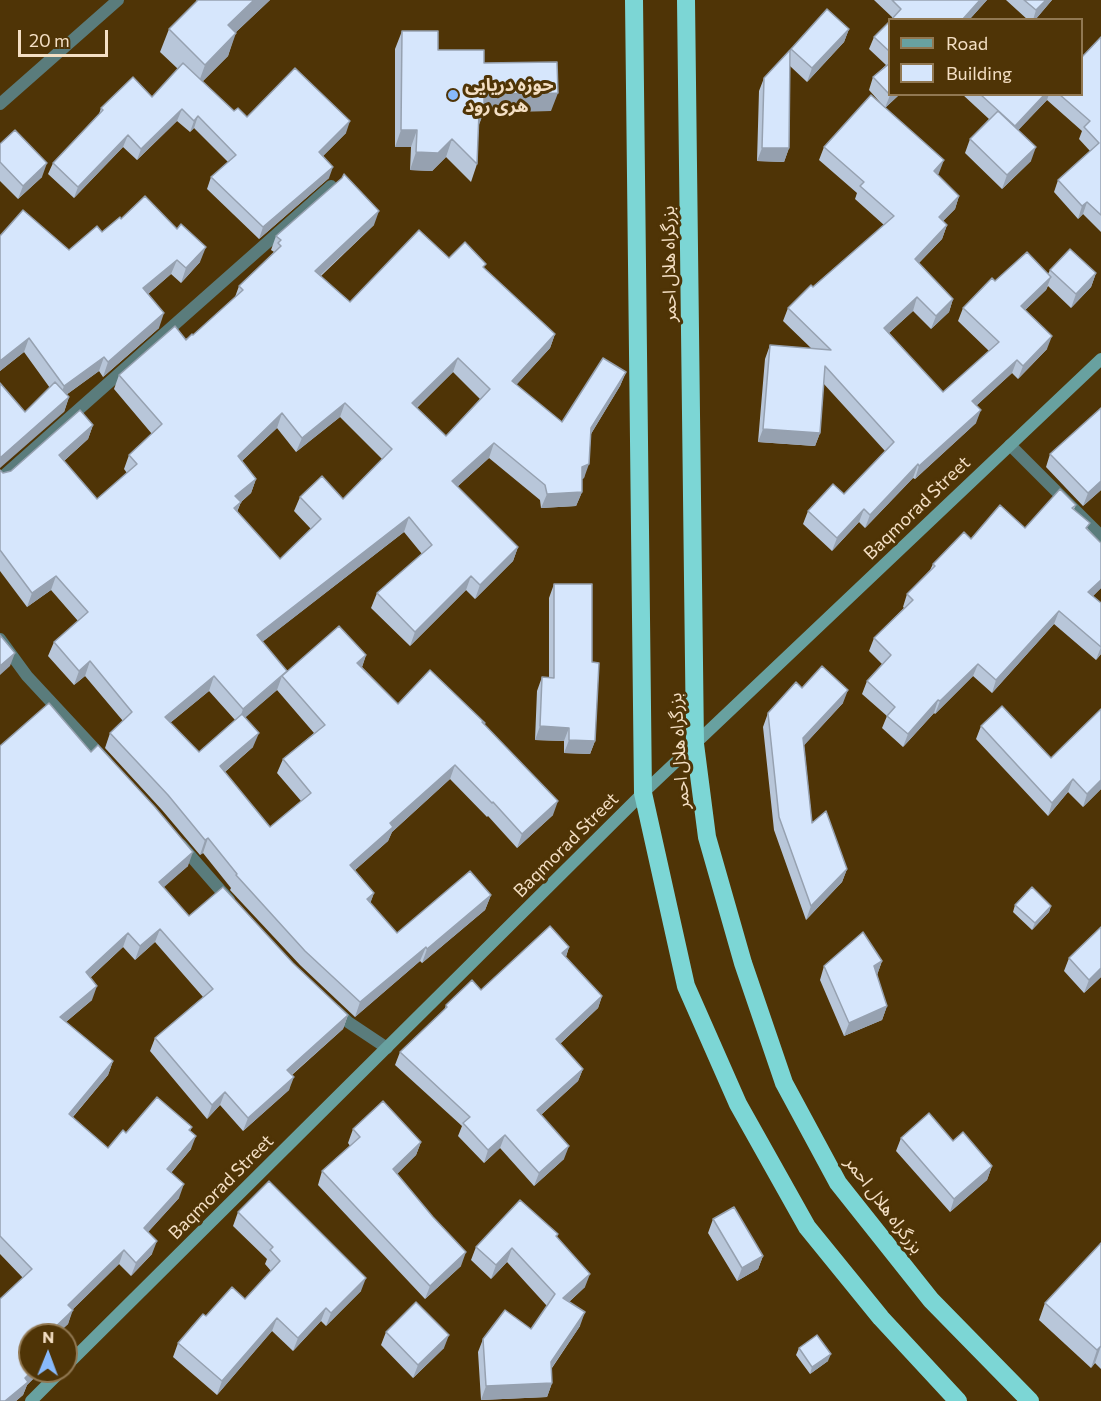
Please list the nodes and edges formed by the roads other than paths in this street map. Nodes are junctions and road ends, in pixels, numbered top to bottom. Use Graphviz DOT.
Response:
graph roads {
  1 [pos="118,0"];
  2 [pos="634,0"];
  3 [pos="686,0"];
  4 [pos="0,104"];
  5 [pos="331,186"];
  6 [pos="1101,359"];
  7 [pos="1010,445"];
  8 [pos="0,479"];
  9 [pos="1101,536"];
  10 [pos="0,639"];
  11 [pos="695,744"];
  12 [pos="116,772"];
  13 [pos="643,793"];
  14 [pos="171,833"];
  15 [pos="240,911"];
  16 [pos="325,1000"];
  17 [pos="387,1048"];
  18 [pos="78,1354"];
  19 [pos="50,1383"];
  20 [pos="31,1401"];
  21 [pos="958,1401"];
  22 [pos="1030,1401"];
  1 -- 4 [label="street"];
  2 -- 13 [label="highway, بزرگراه هلال احمر"];
  3 -- 11 [label="highway, بزرگراه هلال احمر"];
  5 -- 8 [label="street"];
  6 -- 7 [label="street, Baqmorad Street"];
  7 -- 9 [label="street"];
  7 -- 11 [label="street, Baqmorad Street"];
  10 -- 12 [label="street"];
  11 -- 13 [label="street, Baqmorad Street"];
  11 -- 22 [label="highway, بزرگراه هلال احمر"];
  13 -- 17 [label="street, Baqmorad Street"];
  13 -- 21 [label="highway, بزرگراه هلال احمر"];
  14 -- 15 [label="street"];
  16 -- 17 [label="street"];
  17 -- 18 [label="street, Baqmorad Street"];
  19 -- 20 [label="street"];
}
